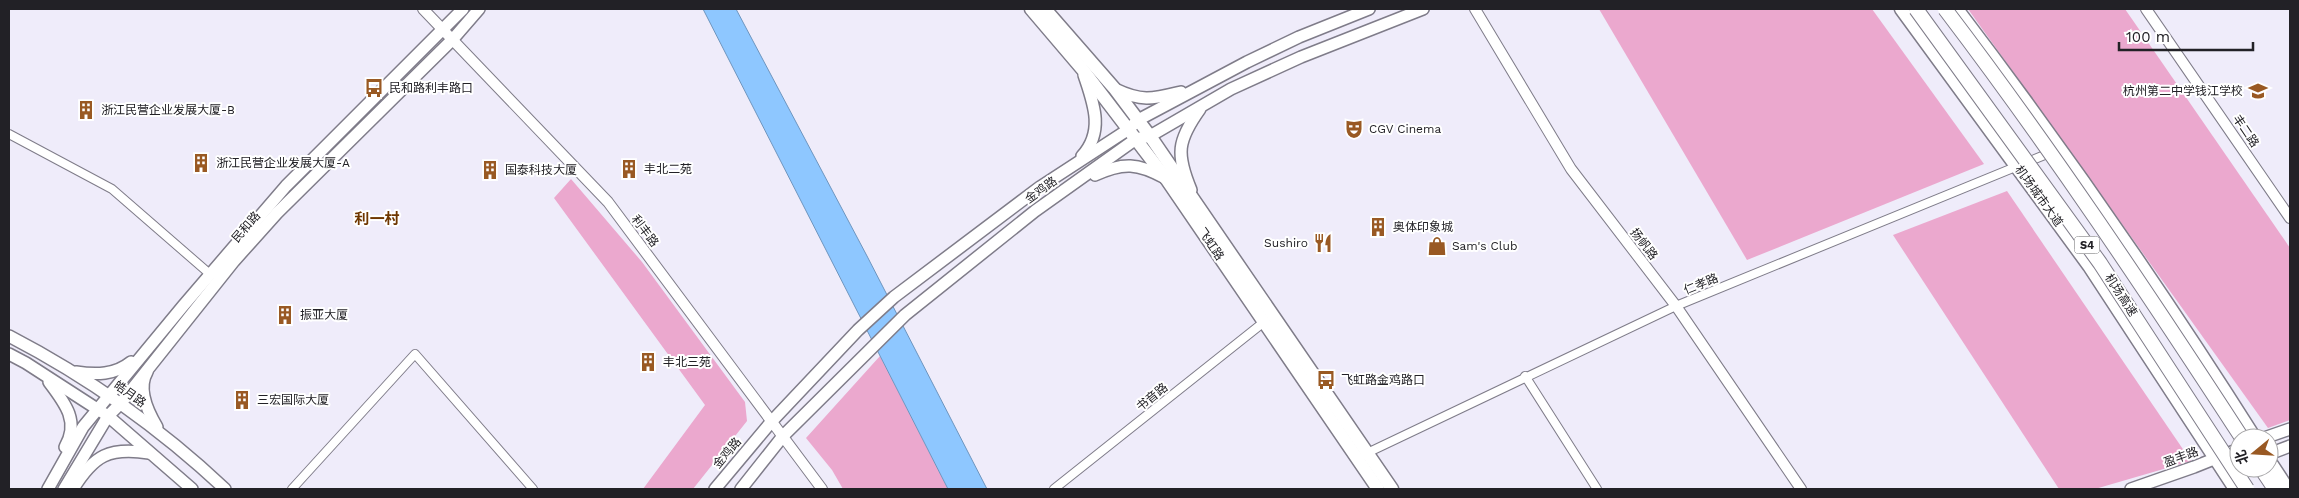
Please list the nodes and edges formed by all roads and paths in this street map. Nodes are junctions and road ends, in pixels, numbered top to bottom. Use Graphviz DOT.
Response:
graph roads {
  1 [pos="423,9"];
  2 [pos="463,9"];
  3 [pos="479,9"];
  4 [pos="1031,9"];
  5 [pos="1045,9"];
  6 [pos="1369,9"];
  7 [pos="1423,9"];
  8 [pos="1475,9"];
  9 [pos="1901,9"];
  10 [pos="1916,9"];
  11 [pos="1945,9"];
  12 [pos="1958,9"];
  13 [pos="2146,9"];
  14 [pos="443,28"];
  15 [pos="453,40"];
  16 [pos="1083,70"];
  17 [pos="1199,87"];
  18 [pos="1114,88"];
  19 [pos="1202,106"];
  20 [pos="1134,124"];
  21 [pos="9,134"];
  22 [pos="1150,136"];
  23 [pos="1136,139"];
  24 [pos="2061,148"];
  25 [pos="1073,166"];
  26 [pos="2018,168"];
  27 [pos="1167,180"];
  28 [pos="1071,186"];
  29 [pos="1196,204"];
  30 [pos="2290,218"];
  31 [pos="211,275"];
  32 [pos="1676,306"];
  33 [pos="1264,322"];
  34 [pos="9,336"];
  35 [pos="149,347"];
  36 [pos="9,354"];
  37 [pos="152,363"];
  38 [pos="72,372"];
  39 [pos="41,373"];
  40 [pos="1526,376"];
  41 [pos="109,396"];
  42 [pos="121,403"];
  43 [pos="103,412"];
  44 [pos="772,421"];
  45 [pos="2235,428"];
  46 [pos="2248,428"];
  47 [pos="162,434"];
  48 [pos="783,436"];
  49 [pos="2229,452"];
  50 [pos="149,453"];
  51 [pos="1362,455"];
  52 [pos="2216,458"];
  53 [pos="2229,469"];
  54 [pos="2224,471"];
  55 [pos="2279,475"];
  56 [pos="2268,478"];
  57 [pos="40,489"];
  58 [pos="48,489"];
  59 [pos="64,489"];
  60 [pos="73,489"];
  61 [pos="192,489"];
  62 [pos="225,489"];
  63 [pos="292,489"];
  64 [pos="534,489"];
  65 [pos="715,489"];
  66 [pos="741,489"];
  67 [pos="822,489"];
  68 [pos="1054,489"];
  69 [pos="1378,489"];
  70 [pos="1392,489"];
  71 [pos="1597,489"];
  72 [pos="1801,489"];
  73 [pos="2131,489"];
  74 [pos="2235,489"];
  75 [pos="2247,489"];
  76 [pos="2275,489"];
  77 [pos="2288,489"];
  1 -- 14 [label="street, 利丰路"];
  2 -- 14 [label="main road, 民和路"];
  3 -- 15 [label="main road, 民和路"];
  4 -- 16 [label="main road, 飞虹路"];
  5 -- 18 [label="main road, 飞虹路"];
  6 -- 17 [label="main road, 金鸡路"];
  7 -- 19 [label="main road, 金鸡路"];
  8 -- 32 [label="street, 扬帆路"];
  9 -- 26 [label="main road, 机场城市大道"];
  10 -- 75 [label="highway, 机场高速 / S4, bridge"];
  11 -- 45 [label="highway, 机场高速 / S4, bridge"];
  12 -- 24 [label="main road"];
  13 -- 30 [label="street, 丰二路"];
  14 -- 15 [label="street, 利丰路"];
  14 -- 31 [label="main road, 民和路"];
  15 -- 37 [label="main road, 民和路"];
  15 -- 44 [label="street, 利丰路"];
  16 -- 20 [label="main road, 飞虹路"];
  16 -- 25 [label="main road"];
  17 -- 18 [label="main road"];
  17 -- 20 [label="main road, 金鸡路"];
  18 -- 20 [label="main road, 飞虹路"];
  19 -- 22 [label="main road, 金鸡路"];
  19 -- 29 [label="main road"];
  20 -- 22 [label="main road, 飞虹路"];
  20 -- 23 [label="main road, 飞虹路"];
  20 -- 25 [label="main road, 金鸡路"];
  21 -- 31 [label="street"];
  22 -- 23 [label="main road, 金鸡路"];
  22 -- 29 [label="main road, 飞虹路"];
  23 -- 27 [label="main road, 飞虹路"];
  23 -- 28 [label="main road, 金鸡路"];
  24 -- 26 [label="street, 仁孝路"];
  24 -- 46 [label="main road"];
  25 -- 44 [label="main road, 金鸡路"];
  26 -- 32 [label="street, 仁孝路"];
  26 -- 52 [label="main road, 机场城市大道"];
  27 -- 28 [label="main road"];
  27 -- 33 [label="main road, 飞虹路"];
  28 -- 48 [label="main road, 金鸡路"];
  29 -- 51 [label="main road, 飞虹路"];
  31 -- 35 [label="main road, 民和路"];
  32 -- 40 [label="street, 仁孝路"];
  32 -- 72 [label="street, 扬帆路"];
  33 -- 51 [label="main road, 飞虹路"];
  33 -- 68 [label="street, 书音路"];
  34 -- 38 [label="main road, 皓月路"];
  35 -- 38 [label="main road"];
  35 -- 41 [label="main road, 民和路"];
  36 -- 39 [label="main road"];
  37 -- 42 [label="main road, 民和路"];
  37 -- 47 [label="main road"];
  38 -- 41 [label="main road, 皓月路"];
  39 -- 43 [label="main road"];
  39 -- 57 [label="main road"];
  40 -- 51 [label="street, 仁孝路"];
  40 -- 71 [label="street"];
  41 -- 42 [label="main road, 皓月路"];
  41 -- 43 [label="main road, 民和路"];
  42 -- 43 [label="main road, 民和路"];
  42 -- 47 [label="main road, 皓月路"];
  43 -- 50 [label="main road"];
  43 -- 58 [label="main road, 民和路"];
  43 -- 59 [label="main road, 民和路"];
  44 -- 48 [label="street, 利丰路"];
  44 -- 65 [label="main road, 金鸡路"];
  47 -- 62 [label="main road, 皓月路"];
  48 -- 66 [label="main road, 金鸡路"];
  48 -- 67 [label="street, 利丰路"];
  49 -- 52 [label="main road, 盈丰路"];
  50 -- 60 [label="main road"];
  50 -- 61 [label="main road"];
  51 -- 69 [label="main road, 飞虹路"];
  51 -- 70 [label="main road, 飞虹路"];
  52 -- 54 [label="main road, 机场城市大道"];
  52 -- 73 [label="main road, 盈丰路"];
  53 -- 54 [label="main road"];
  54 -- 74 [label="main road, 机场城市大道"];
  55 -- 77 [label="main road"];
  56 -- 76 [label="highway"];
  63 -- 64 [label="street"];
}
